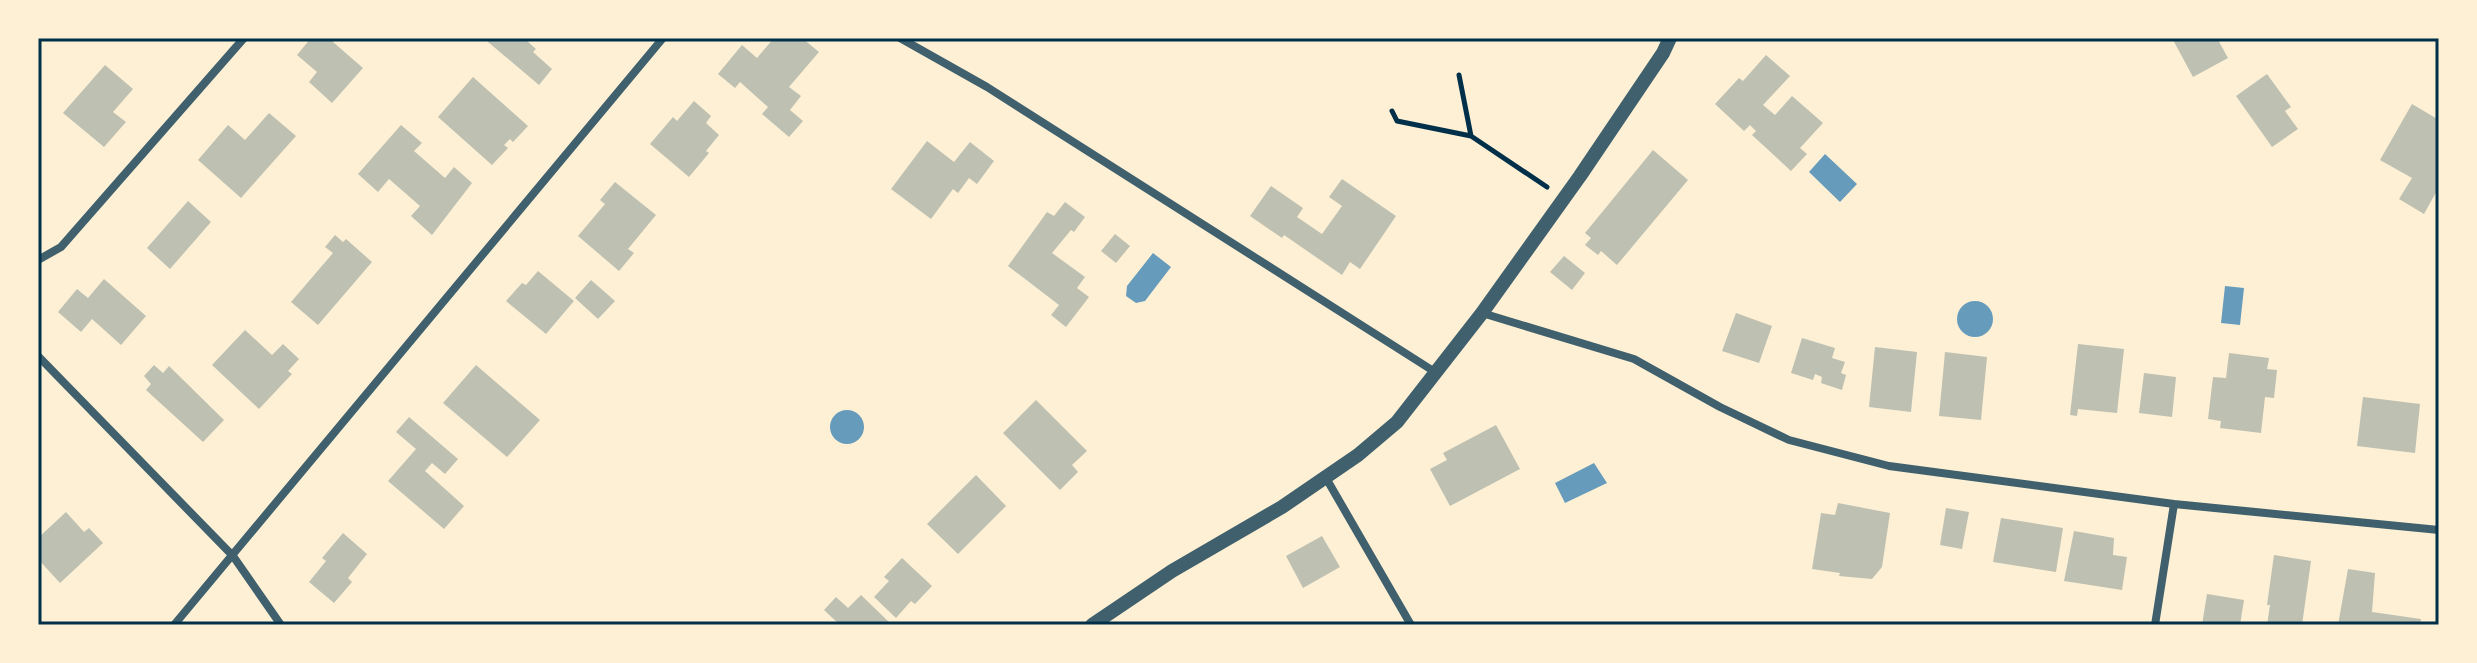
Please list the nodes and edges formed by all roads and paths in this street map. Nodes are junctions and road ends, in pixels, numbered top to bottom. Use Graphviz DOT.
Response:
graph roads {
  1 [pos="244,38"];
  2 [pos="663,38"];
  3 [pos="900,38"];
  4 [pos="1670,38"];
  5 [pos="1459,75"];
  6 [pos="1392,111"];
  7 [pos="1471,136"];
  8 [pos="1564,198"];
  9 [pos="38,260"];
  10 [pos="1482,313"];
  11 [pos="38,356"];
  12 [pos="1435,372"];
  13 [pos="1326,478"];
  14 [pos="2174,504"];
  15 [pos="2439,530"];
  16 [pos="233,556"];
  17 [pos="174,625"];
  18 [pos="281,625"];
  19 [pos="1092,625"];
  20 [pos="1411,625"];
  21 [pos="2155,625"];
  1 -- 9 [label="street"];
  2 -- 16 [label="street"];
  3 -- 12 [label="street"];
  4 -- 8 [label="street"];
  5 -- 7 [label="path"];
  6 -- 7 [label="path"];
  7 -- 8 [label="path"];
  8 -- 10 [label="street"];
  10 -- 12 [label="street"];
  10 -- 14 [label="street"];
  11 -- 16 [label="street"];
  12 -- 13 [label="street"];
  13 -- 19 [label="street"];
  13 -- 20 [label="street"];
  14 -- 15 [label="street"];
  14 -- 21 [label="street"];
  16 -- 17 [label="street"];
  16 -- 18 [label="street"];
}
